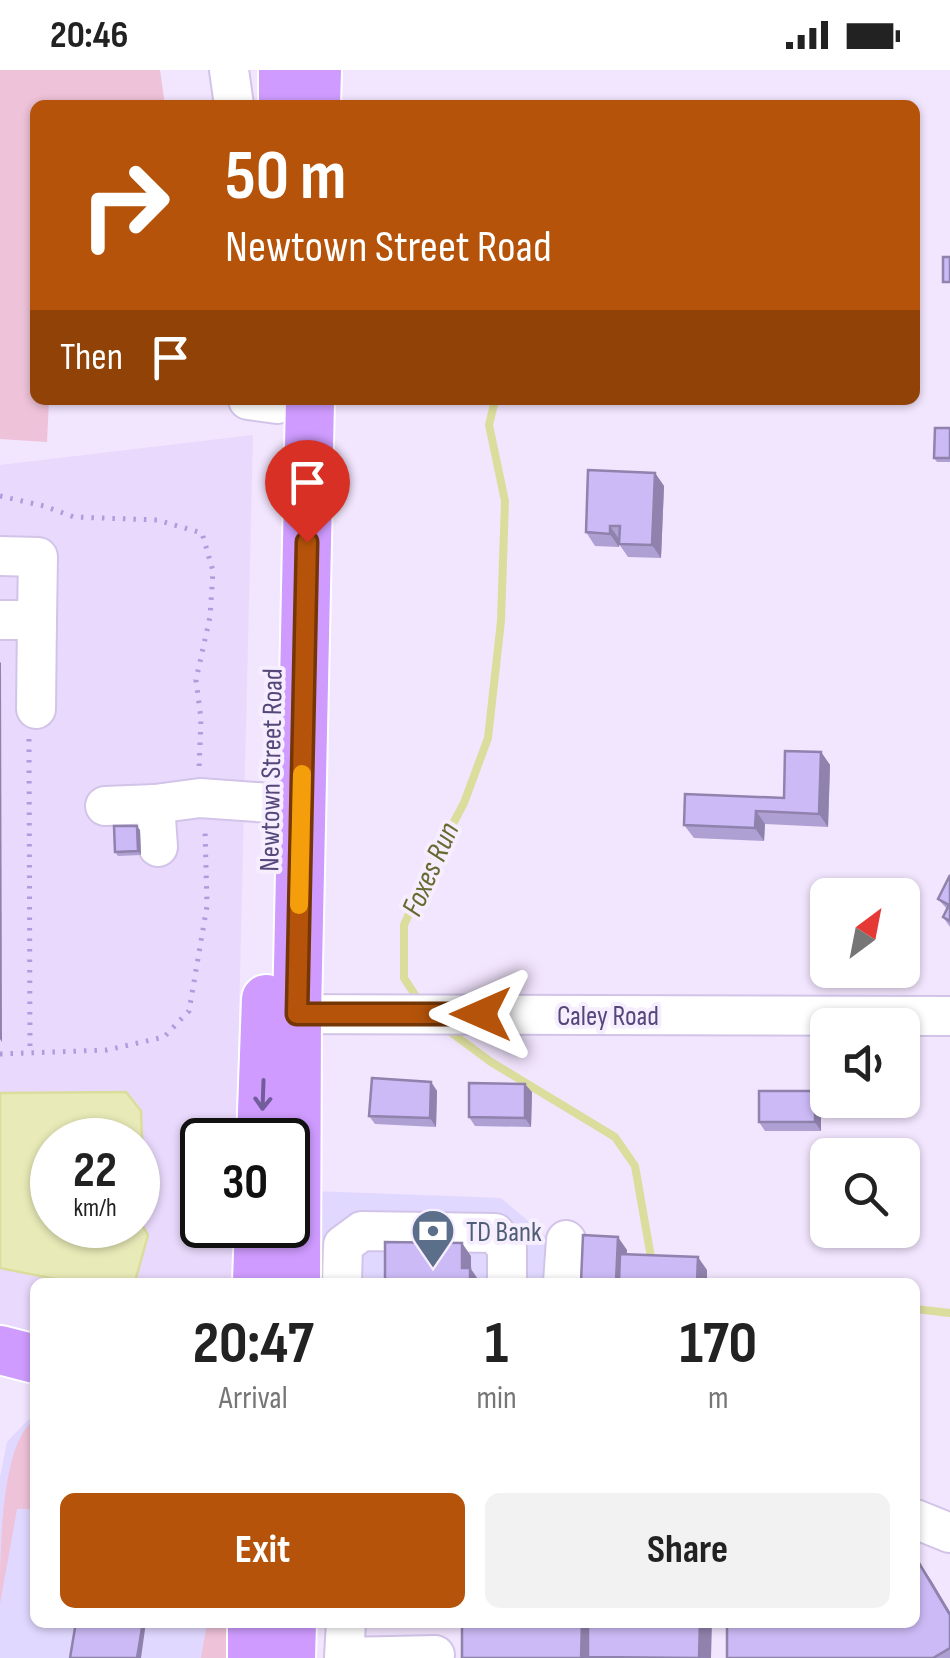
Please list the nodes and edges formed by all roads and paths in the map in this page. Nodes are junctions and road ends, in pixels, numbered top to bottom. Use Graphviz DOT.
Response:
graph roads {
  1 [pos="229,70"];
  2 [pos="284,70"];
  3 [pos="317,70"];
  4 [pos="233,100"];
  5 [pos="283,100"];
  6 [pos="316,100"];
  7 [pos="278,405"];
  8 [pos="278,405"];
  9 [pos="0,556"];
  10 [pos="19,620"];
  11 [pos="36,709"];
  12 [pos="270,803"];
  13 [pos="156,804"];
  14 [pos="105,806"];
  15 [pos="158,848"];
  16 [pos="281,1014"];
  17 [pos="950,1016"];
  18 [pos="30,1051"];
  19 [pos="264,1118"];
  20 [pos="566,1240"];
  21 [pos="258,1248"];
  22 [pos="257,1278"];
  23 [pos="296,1278"];
  24 [pos="342,1278"];
  25 [pos="507,1278"];
  26 [pos="563,1278"];
  27 [pos="0,1350"];
  28 [pos="30,1358"];
  29 [pos="0,1384"];
  30 [pos="30,1391"];
  31 [pos="920,1521"];
  32 [pos="950,1533"];
  33 [pos="252,1628"];
  34 [pos="292,1628"];
  35 [pos="346,1628"];
  36 [pos="435,1655"];
  37 [pos="252,1658"];
  38 [pos="291,1658"];
  1 -- 4 [label="street"];
  2 -- 5 [label="main road"];
  3 -- 6 [label="main road"];
  7 -- 12 [label="main road, Newtown Street Road"];
  8 -- 16 [label="main road, Newtown Street Road"];
  9 -- 10 [label="street"];
  10 -- 11 [label="street"];
  11 -- 18 [label="path"];
  12 -- 13 [label="street"];
  12 -- 16 [label="main road, Newtown Street Road"];
  13 -- 14 [label="street"];
  13 -- 15 [label="street"];
  16 -- 17 [label="street, Caley Road"];
  16 -- 19 [label="main road, Newtown Street Road, one-way"];
  16 -- 23 [label="main road, Newtown Street Road"];
  20 -- 26 [label="street"];
  21 -- 22 [label="main road"];
  24 -- 25 [label="street"];
  27 -- 28 [label="main road"];
  29 -- 30 [label="main road"];
  31 -- 32 [label="street"];
  33 -- 37 [label="main road"];
  34 -- 38 [label="main road"];
  35 -- 36 [label="street"];
}
